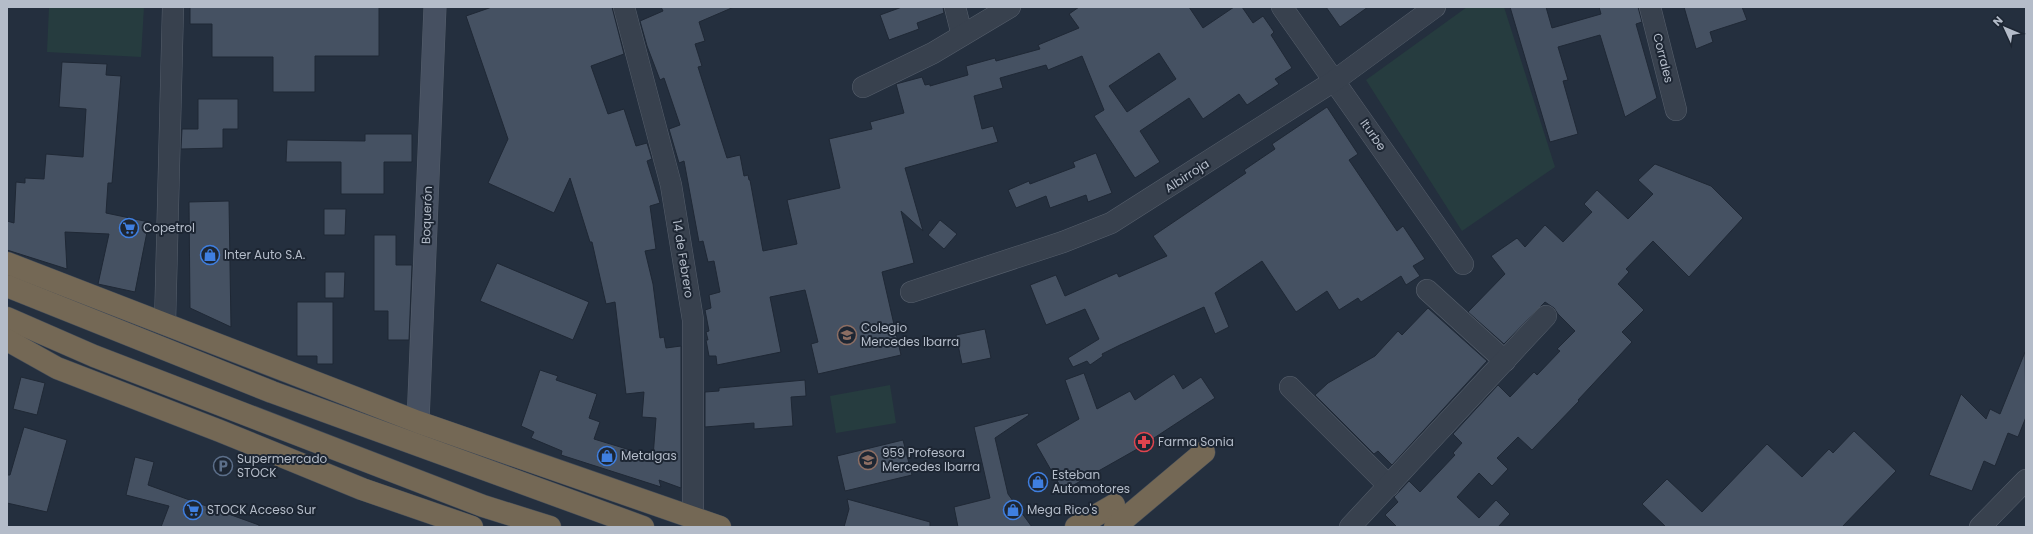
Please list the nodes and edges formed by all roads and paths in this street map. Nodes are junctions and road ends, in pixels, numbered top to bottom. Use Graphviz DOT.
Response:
graph roads {
  1 [pos="173,7"];
  2 [pos="435,7"];
  3 [pos="624,7"];
  4 [pos="955,7"];
  5 [pos="1010,7"];
  6 [pos="1282,7"];
  7 [pos="1435,7"];
  8 [pos="1650,7"];
  9 [pos="962,35"];
  10 [pos="1334,81"];
  11 [pos="863,87"];
  12 [pos="1676,110"];
  13 [pos="7,263"];
  14 [pos="1463,264"];
  15 [pos="7,286"];
  16 [pos="1427,290"];
  17 [pos="911,292"];
  18 [pos="1546,316"];
  19 [pos="7,318"];
  20 [pos="165,324"];
  21 [pos="7,340"];
  22 [pos="1505,361"];
  23 [pos="1290,387"];
  24 [pos="418,422"];
  25 [pos="1204,452"];
  26 [pos="2026,480"];
  27 [pos="1389,486"];
  28 [pos="693,518"];
  29 [pos="472,527"];
  30 [pos="550,527"];
  31 [pos="643,527"];
  32 [pos="720,527"];
  33 [pos="1076,527"];
  34 [pos="1088,527"];
  35 [pos="1115,527"];
  36 [pos="1350,527"];
  37 [pos="1980,527"];
  1 -- 20 [label="street"];
  2 -- 24 [label="street, Boquerón"];
  3 -- 28 [label="street, 14 de Febrero"];
  4 -- 9 [label="street"];
  5 -- 9 [label="street"];
  6 -- 10 [label="street, Iturbe"];
  7 -- 10 [label="street, Albirroja"];
  8 -- 12 [label="street, Corrales"];
  9 -- 11 [label="street"];
  10 -- 14 [label="street, Iturbe"];
  10 -- 17 [label="street, Albirroja"];
  13 -- 20 [label="highway"];
  15 -- 31 [label="highway"];
  16 -- 22 [label="street"];
  18 -- 22 [label="street"];
  19 -- 30 [label="highway"];
  20 -- 24 [label="highway"];
  21 -- 29 [label="highway"];
  22 -- 27 [label="street"];
  23 -- 27 [label="street"];
  24 -- 28 [label="highway"];
  25 -- 35 [label="highway"];
  26 -- 37 [label="street"];
  27 -- 36 [label="street"];
  28 -- 32 [label="highway"];
  33 -- 34 [label="highway"];
}
